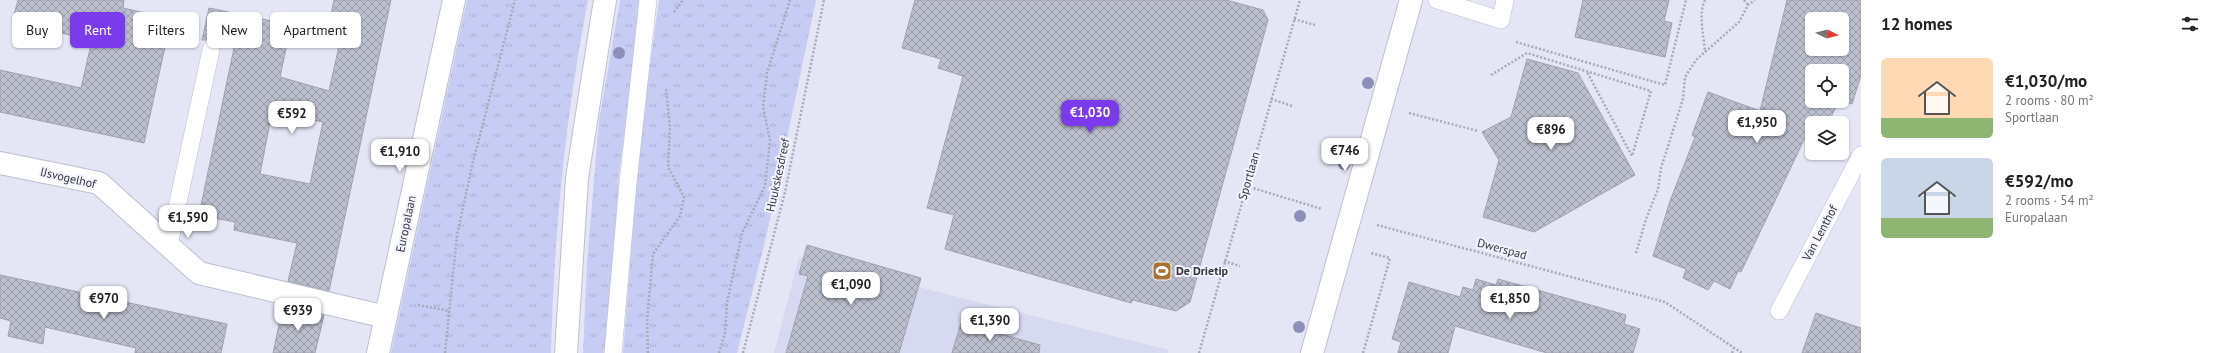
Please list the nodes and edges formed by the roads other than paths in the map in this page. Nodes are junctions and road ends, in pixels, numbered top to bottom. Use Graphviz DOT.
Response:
graph roads {
  1 [pos="454,0"];
  2 [pos="605,0"];
  3 [pos="648,0"];
  4 [pos="1411,0"];
  5 [pos="1437,0"];
  6 [pos="1505,0"];
  7 [pos="211,50"];
  8 [pos="1861,155"];
  9 [pos="0,163"];
  10 [pos="169,244"];
  11 [pos="388,309"];
  12 [pos="1780,310"];
  13 [pos="378,353"];
  14 [pos="566,353"];
  15 [pos="613,353"];
  16 [pos="1312,353"];
  1 -- 11 [label="street, Europalaan"];
  2 -- 14 [label="street"];
  3 -- 15 [label="lane"];
  4 -- 16 [label="street"];
  5 -- 6 [label="lane"];
  7 -- 10 [label="lane"];
  8 -- 12 [label="lane, Van Lenthof"];
  9 -- 10 [label="street, IJsvogelhof"];
  10 -- 11 [label="street, IJsvogelhof"];
  11 -- 13 [label="street, Europalaan"];
}
